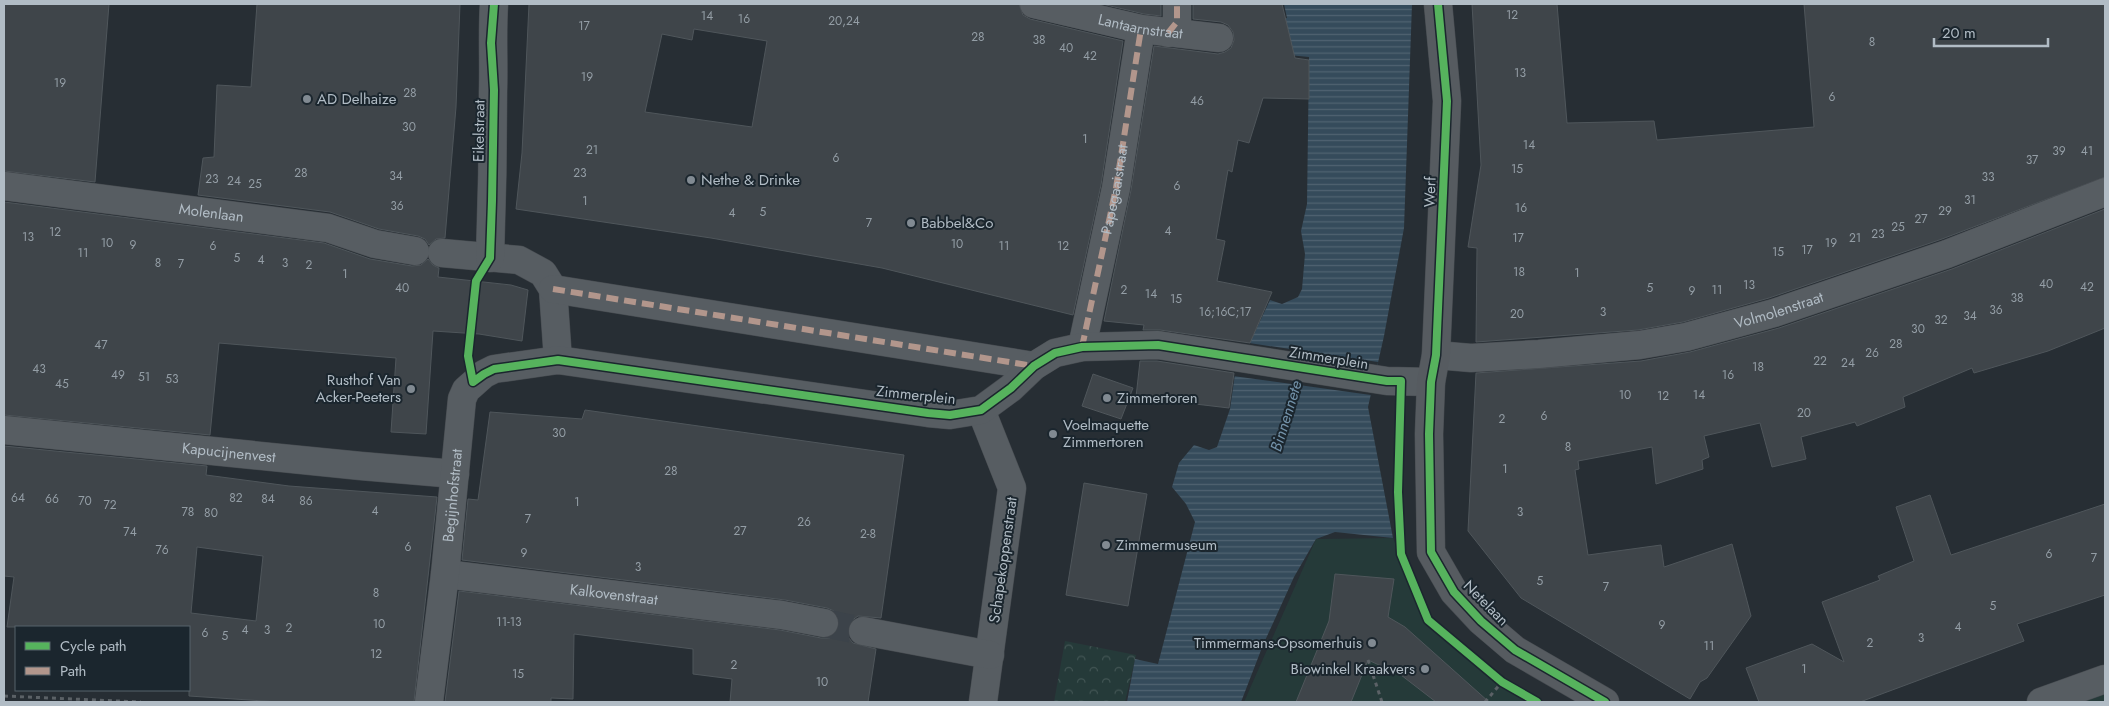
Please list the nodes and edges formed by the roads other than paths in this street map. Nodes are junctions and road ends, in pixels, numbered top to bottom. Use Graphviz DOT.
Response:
graph roads {
  1 [pos="494,4"];
  2 [pos="1034,4"];
  3 [pos="1177,4"];
  4 [pos="1438,4"];
  5 [pos="1141,29"];
  6 [pos="1168,33"];
  7 [pos="1218,38"];
  8 [pos="4,186"];
  9 [pos="2105,192"];
  10 [pos="415,251"];
  11 [pos="442,253"];
  12 [pos="490,258"];
  13 [pos="553,289"];
  14 [pos="1082,347"];
  15 [pos="1436,355"];
  16 [pos="558,360"];
  17 [pos="1034,366"];
  18 [pos="1432,382"];
  19 [pos="981,410"];
  20 [pos="4,430"];
  21 [pos="455,474"];
  22 [pos="445,574"];
  23 [pos="824,623"];
  24 [pos="863,631"];
  25 [pos="990,655"];
  26 [pos="2105,679"];
  27 [pos="428,702"];
  28 [pos="983,702"];
  29 [pos="1605,702"];
  30 [pos="2041,702"];
  1 -- 12 [label="street, Eikelstraat"];
  2 -- 5 [label="street, Lantaarnstraat"];
  3 -- 6 [label="street"];
  4 -- 15 [label="street, Werf"];
  5 -- 6 [label="street, Lantaarnstraat"];
  5 -- 14 [label="street, Papegaaistraat"];
  6 -- 7 [label="street, Lantaarnstraat"];
  8 -- 10 [label="street, Molenlaan"];
  9 -- 15 [label="street, Volmolenstraat"];
  11 -- 12 [label="street"];
  12 -- 13 [label="street"];
  13 -- 16 [label="street"];
  13 -- 17 [label="street"];
  14 -- 17 [label="street, Zimmerplein"];
  14 -- 18 [label="street, Zimmerplein"];
  15 -- 18 [label="street, Werf"];
  16 -- 19 [label="street, Zimmerplein"];
  16 -- 21 [label="street, Begijnhofstraat"];
  17 -- 19 [label="street, Zimmerplein"];
  18 -- 29 [label="street, Netelaan"];
  19 -- 25 [label="street, Schapekoppenstraat"];
  20 -- 21 [label="street, Kapucijnenvest"];
  21 -- 22 [label="street, Begijnhofstraat"];
  22 -- 23 [label="street, Kalkovenstraat"];
  22 -- 27 [label="street, Begijnhofstraat"];
  24 -- 25 [label="street"];
  25 -- 28 [label="street, Schapekoppenstraat"];
  26 -- 30 [label="street"];
}
